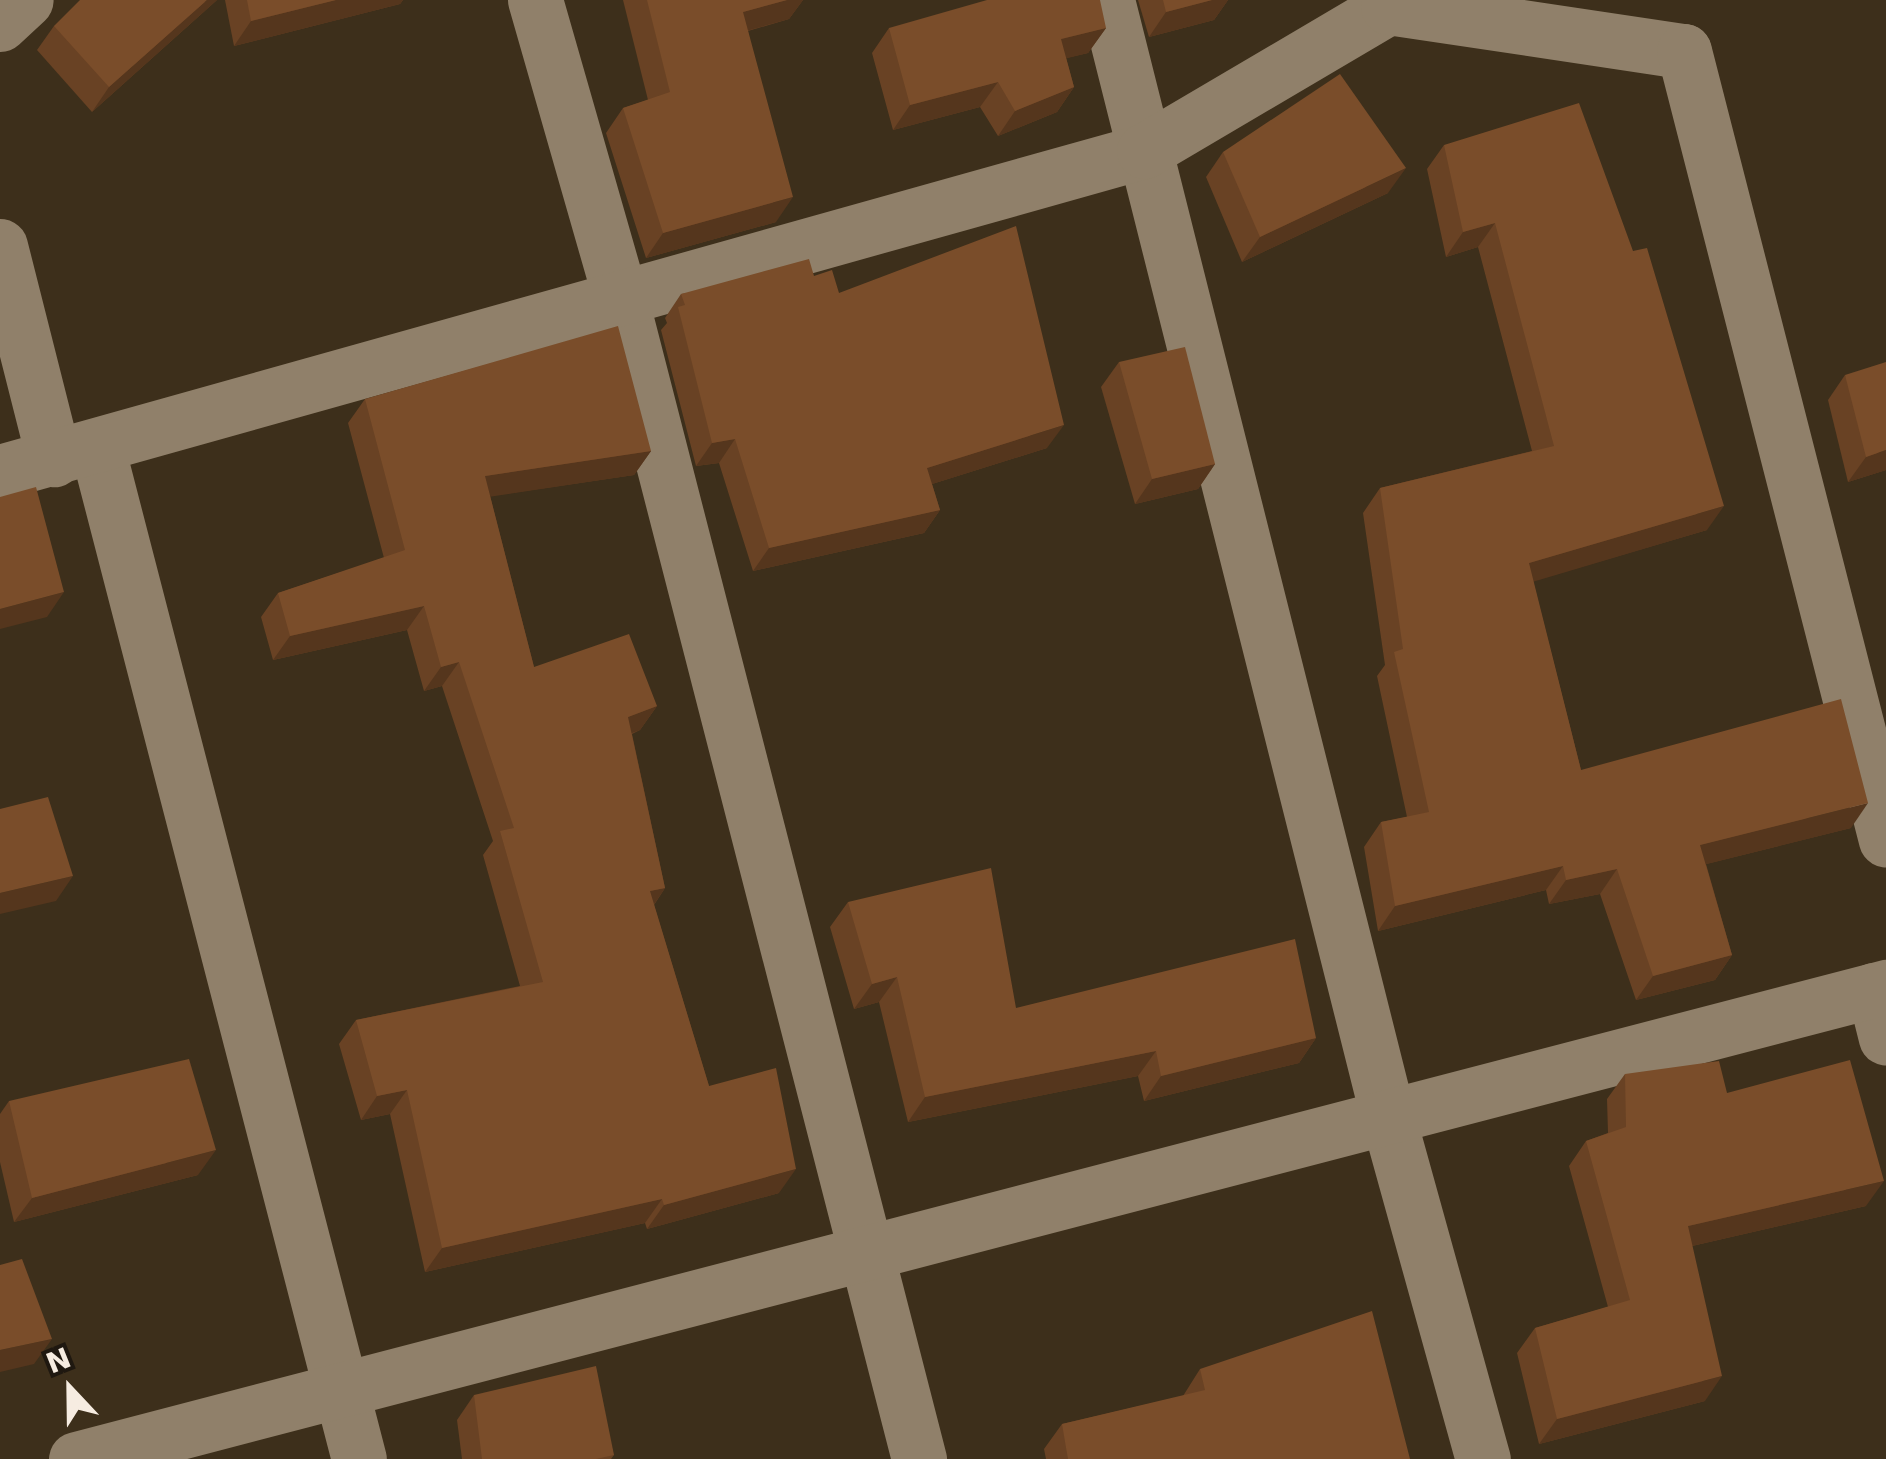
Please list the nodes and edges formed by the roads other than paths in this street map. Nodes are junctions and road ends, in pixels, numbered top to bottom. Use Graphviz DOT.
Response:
graph roads {
  1 [pos="26,0"];
  2 [pos="535,0"];
  3 [pos="1107,0"];
  4 [pos="0,24"];
  5 [pos="1144,151"];
  6 [pos="0,246"];
  7 [pos="621,300"];
  8 [pos="75,453"];
  9 [pos="0,472"];
  10 [pos="1886,840"];
  11 [pos="1882,1005"];
  12 [pos="1388,1118"];
  13 [pos="864,1254"];
  14 [pos="341,1390"];
  15 [pos="76,1459"];
  16 [pos="359,1459"];
  17 [pos="919,1459"];
  18 [pos="1484,1459"];
  1 -- 4 [label="street"];
  2 -- 7 [label="street"];
  3 -- 5 [label="street"];
  5 -- 7 [label="street"];
  5 -- 10 [label="street"];
  5 -- 12 [label="street"];
  6 -- 8 [label="street"];
  7 -- 8 [label="street"];
  7 -- 13 [label="street"];
  8 -- 9 [label="street"];
  8 -- 14 [label="street"];
  11 -- 12 [label="street"];
  12 -- 13 [label="street"];
  12 -- 18 [label="street"];
  13 -- 14 [label="street"];
  13 -- 17 [label="street"];
  14 -- 15 [label="street"];
  14 -- 16 [label="street"];
}
